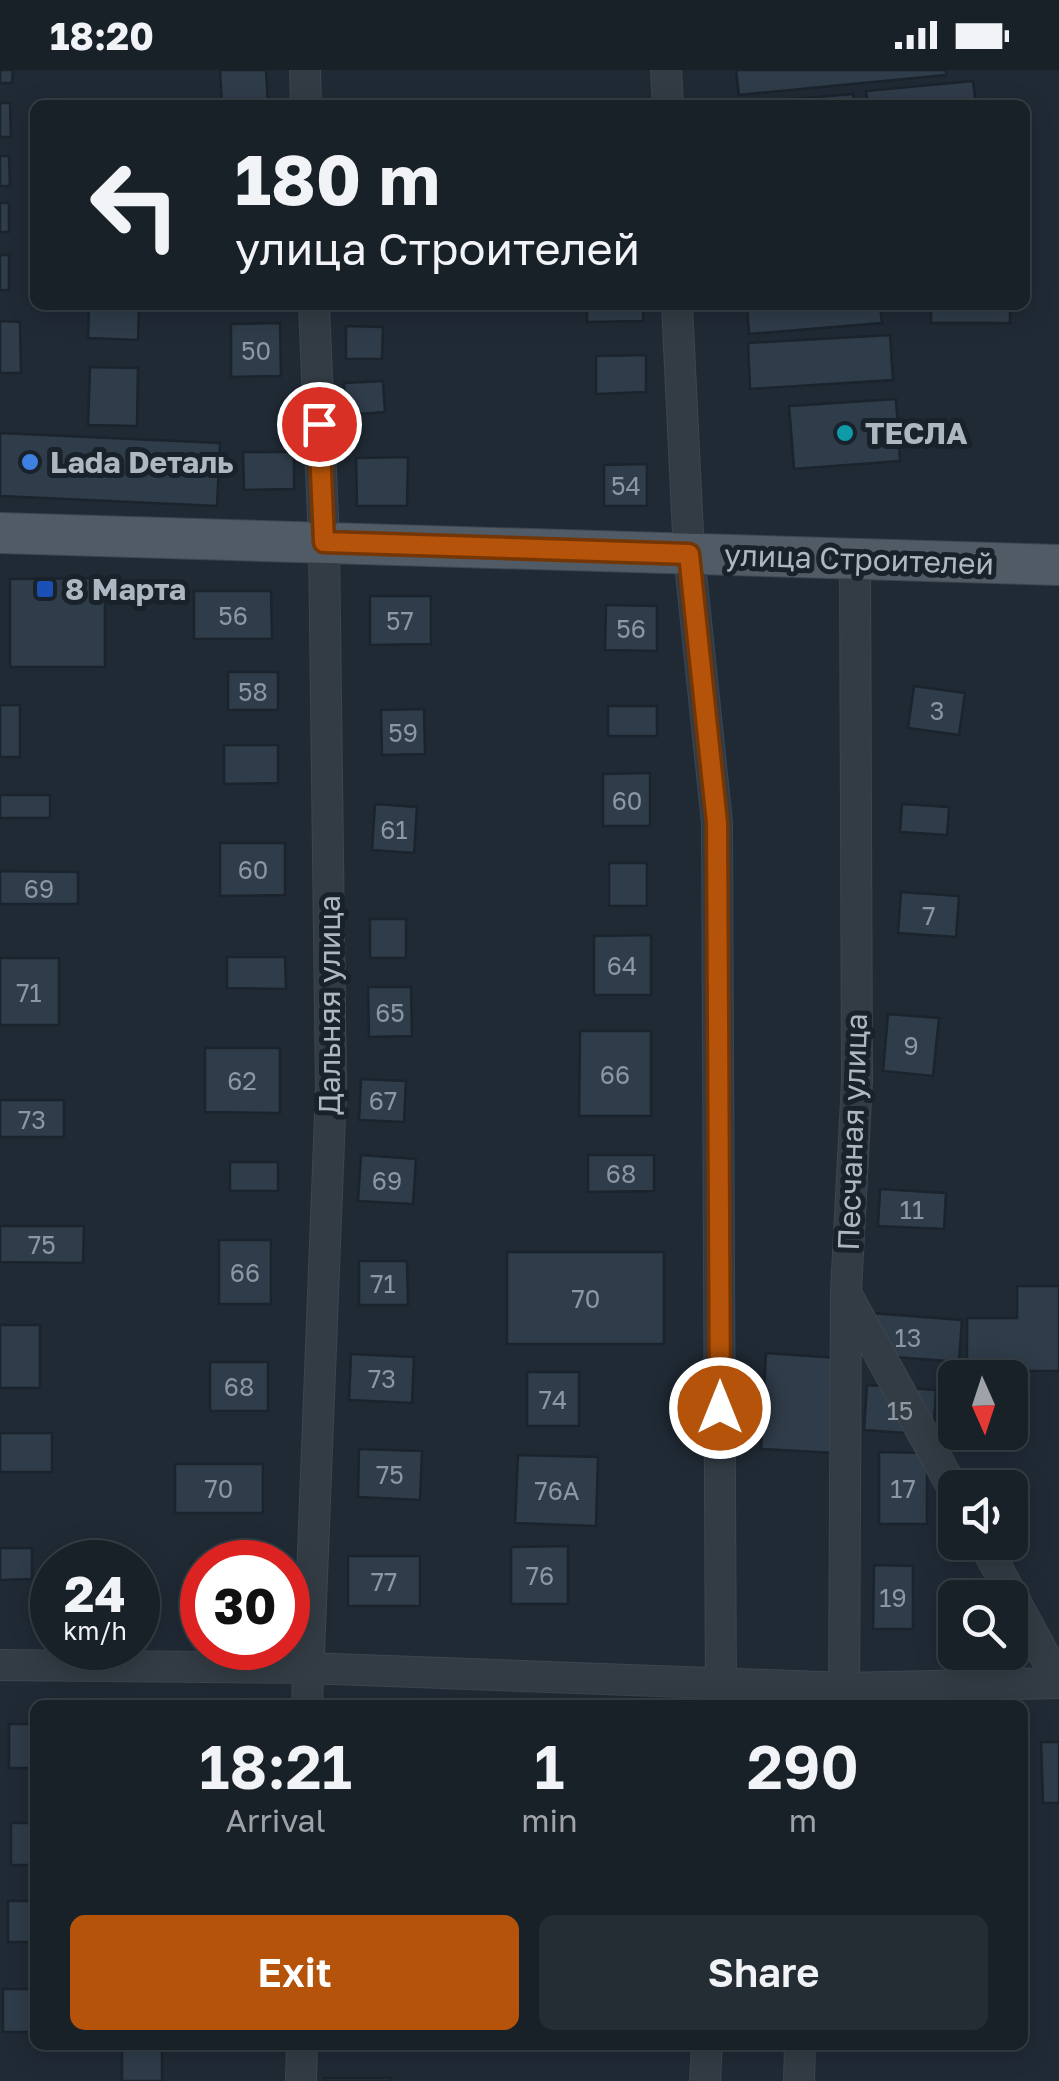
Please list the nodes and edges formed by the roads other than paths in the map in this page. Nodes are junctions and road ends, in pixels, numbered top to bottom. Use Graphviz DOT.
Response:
graph roads {
  1 [pos="305,70"];
  2 [pos="666,70"];
  3 [pos="306,100"];
  4 [pos="668,100"];
  5 [pos="314,310"];
  6 [pos="677,310"];
  7 [pos="0,533"];
  8 [pos="324,542"];
  9 [pos="689,554"];
  10 [pos="855,559"];
  11 [pos="1059,566"];
  12 [pos="846,1292"];
  13 [pos="943,1470"];
  14 [pos="993,1560"];
  15 [pos="310,1599"];
  16 [pos="0,1665"];
  17 [pos="180,1667"];
  18 [pos="310,1668"];
  19 [pos="307,1670"];
  20 [pos="1059,1682"];
  21 [pos="721,1695"];
  22 [pos="845,1696"];
  23 [pos="306,1700"];
  24 [pos="302,2050"];
  25 [pos="706,2050"];
  26 [pos="800,2050"];
  27 [pos="302,2081"];
  28 [pos="705,2081"];
  29 [pos="799,2081"];
  1 -- 3 [label="street"];
  2 -- 4 [label="street"];
  5 -- 8 [label="street, Дальняя улица"];
  6 -- 9 [label="street"];
  7 -- 8 [label="main road, улица Строителей"];
  8 -- 9 [label="main road, улица Строителей"];
  8 -- 15 [label="street, Дальняя улица"];
  9 -- 10 [label="main road, улица Строителей"];
  9 -- 21 [label="street"];
  10 -- 11 [label="main road, улица Строителей"];
  10 -- 12 [label="street, Песчаная улица"];
  12 -- 13 [label="street"];
  12 -- 22 [label="street, Песчаная улица"];
  14 -- 20 [label="street"];
  16 -- 17 [label="street"];
  18 -- 21 [label="street"];
  19 -- 23 [label="street, Дальняя улица"];
  20 -- 22 [label="street"];
  21 -- 22 [label="street"];
  24 -- 27 [label="street"];
  25 -- 28 [label="street"];
  26 -- 29 [label="street"];
}
